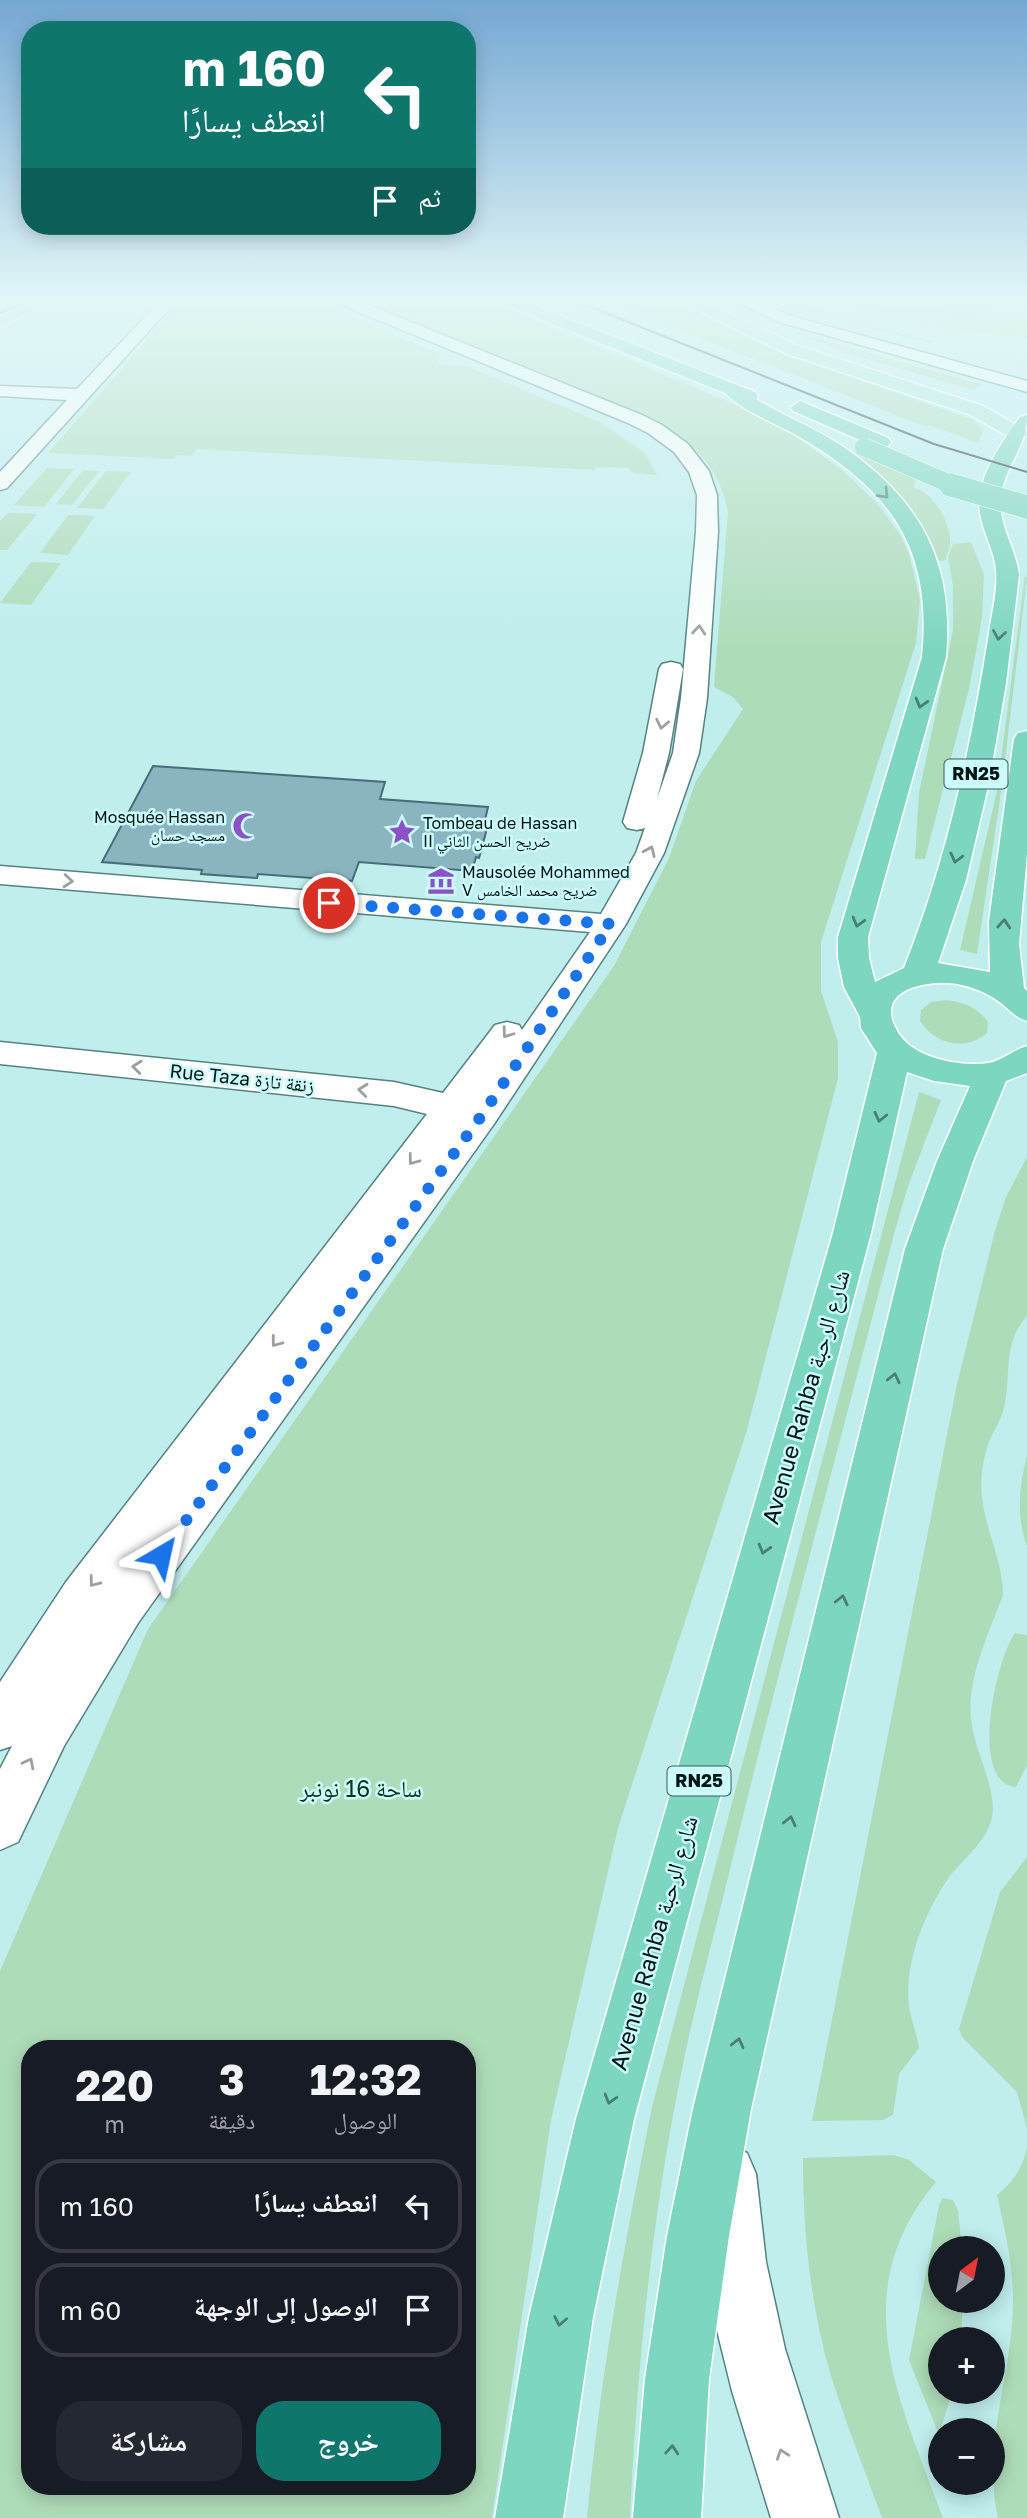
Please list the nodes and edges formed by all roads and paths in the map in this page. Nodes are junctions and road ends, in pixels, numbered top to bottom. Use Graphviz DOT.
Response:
graph roads {
  1 [pos="60,418"];
  2 [pos="613,418"];
  3 [pos="631,418"];
  4 [pos="775,418"];
  5 [pos="805,418"];
  6 [pos="824,418"];
  7 [pos="1019,418"];
  8 [pos="873,445"];
  9 [pos="3,478"];
  10 [pos="1027,496"];
  11 [pos="1027,507"];
  12 [pos="684,520"];
  13 [pos="673,650"];
  14 [pos="681,696"];
  15 [pos="1027,739"];
  16 [pos="0,875"];
  17 [pos="600,923"];
  18 [pos="918,974"];
  19 [pos="540,987"];
  20 [pos="1022,1004"];
  21 [pos="524,1010"];
  22 [pos="885,1032"];
  23 [pos="0,1053"];
  24 [pos="1017,1064"];
  25 [pos="468,1110"];
  26 [pos="0,1727"];
  27 [pos="0,1824"];
  28 [pos="722,2109"];
  29 [pos="529,2518"];
  30 [pos="667,2518"];
  31 [pos="805,2518"];
  1 -- 9 [label="street"];
  2 -- 12 [label="street"];
  14 -- 3 [label="street, one-way"];
  4 -- 22 [label="highway, one-way"];
  5 -- 8 [label="highway"];
  6 -- 8 [label="highway"];
  7 -- 18 [label="highway, RN25, one-way"];
  8 -- 10 [label="highway"];
  8 -- 11 [label="highway, bridge"];
  13 -- 14 [label="street"];
  14 -- 17 [label="street"];
  20 -- 15 [label="highway, RN25, one-way"];
  16 -- 17 [label="street, one-way"];
  17 -- 19 [label="street"];
  17 -- 25 [label="street"];
  18 -- 20 [label="highway, RN25"];
  18 -- 22 [label="highway, RN25"];
  21 -- 25 [label="street, one-way"];
  22 -- 24 [label="highway"];
  22 -- 29 [label="highway, Avenue Rahba شارع الرحبة / RN25, one-way"];
  25 -- 23 [label="street, Rue Taza زنقة تازة, one-way"];
  28 -- 24 [label="highway, one-way"];
  25 -- 26 [label="street, one-way"];
  27 -- 25 [label="street, one-way"];
  30 -- 28 [label="highway, one-way"];
  31 -- 28 [label="street, one-way"];
}
